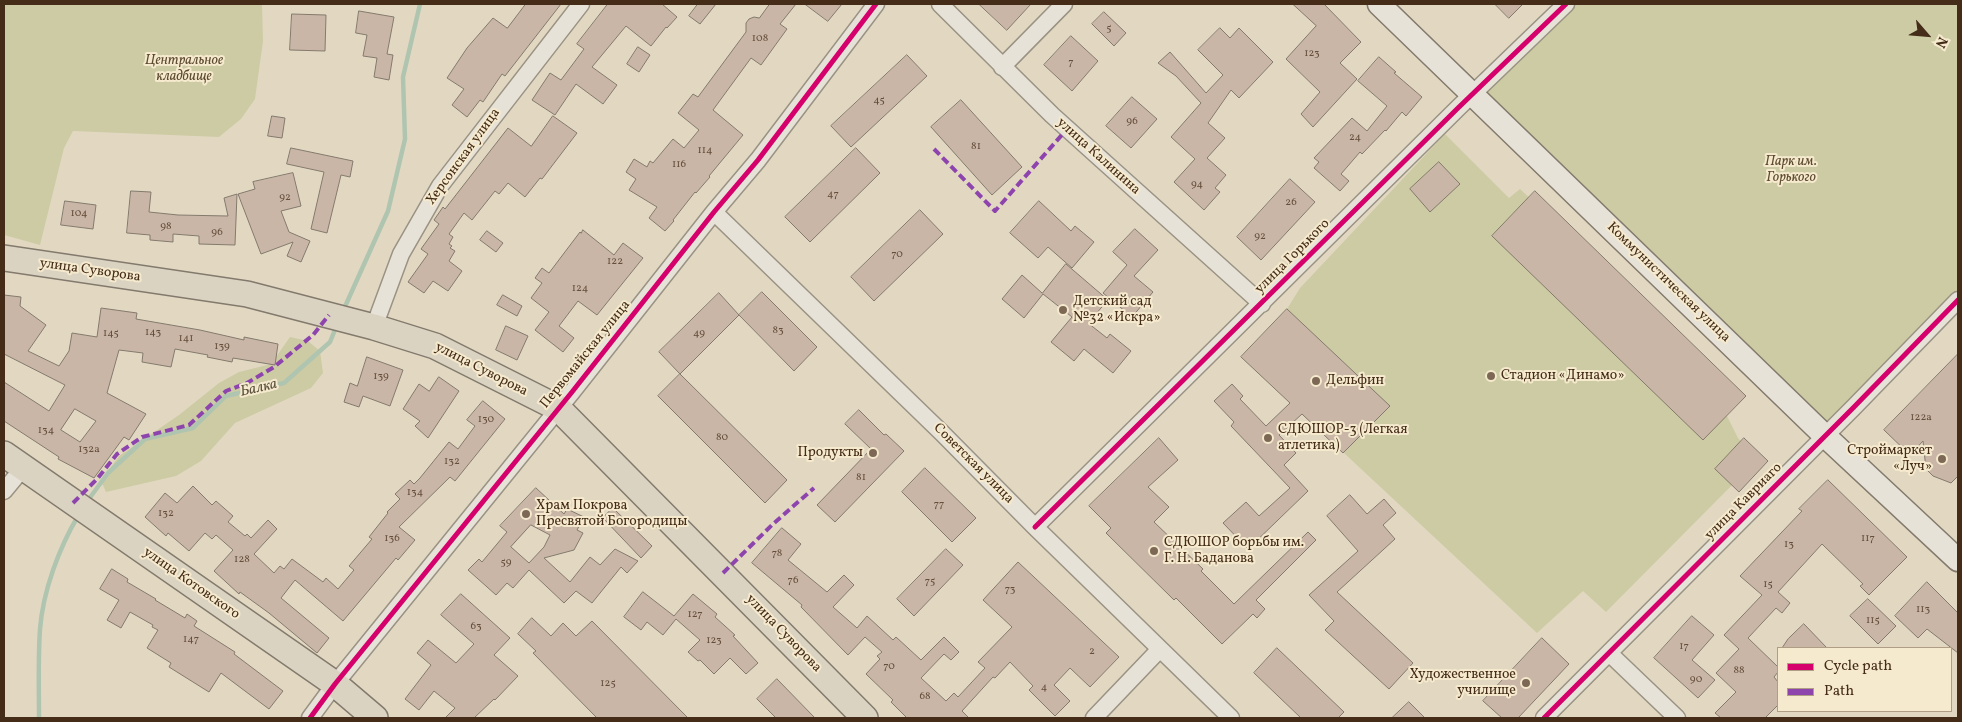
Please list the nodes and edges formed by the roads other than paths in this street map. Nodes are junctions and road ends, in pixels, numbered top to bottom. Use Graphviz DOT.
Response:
graph roads {
  1 [pos="581,4"];
  2 [pos="876,4"];
  3 [pos="940,4"];
  4 [pos="1064,4"];
  5 [pos="1380,4"];
  6 [pos="1566,4"];
  7 [pos="1002,67"];
  8 [pos="1474,95"];
  9 [pos="714,212"];
  10 [pos="4,258"];
  11 [pos="1958,300"];
  12 [pos="1262,304"];
  13 [pos="374,326"];
  14 [pos="558,408"];
  15 [pos="1825,436"];
  16 [pos="13,461"];
  17 [pos="4,491"];
  18 [pos="1035,527"];
  19 [pos="1958,560"];
  20 [pos="1160,649"];
  21 [pos="1609,653"];
  22 [pos="335,684"];
  23 [pos="310,718"];
  24 [pos="375,718"];
  25 [pos="865,718"];
  26 [pos="1094,718"];
  27 [pos="1231,718"];
  28 [pos="1544,718"];
  29 [pos="1677,718"];
  1 -- 13 [label="street, Херсонская улица"];
  2 -- 9 [label="street, Первомайская улица"];
  3 -- 7 [label="street, улица Калинина"];
  4 -- 7 [label="street"];
  5 -- 8 [label="main road, Коммунистическая улица"];
  6 -- 8 [label="street, улица Горького"];
  7 -- 12 [label="street, улица Калинина"];
  8 -- 12 [label="street, улица Горького"];
  8 -- 15 [label="main road, Коммунистическая улица"];
  9 -- 14 [label="street, Первомайская улица"];
  9 -- 18 [label="street, Советская улица"];
  10 -- 13 [label="main road, улица Суворова"];
  11 -- 15 [label="street, улица Кавриаго"];
  12 -- 18 [label="street, улица Горького"];
  13 -- 14 [label="main road, улица Суворова"];
  14 -- 22 [label="street, Первомайская улица"];
  14 -- 25 [label="main road, улица Суворова"];
  15 -- 19 [label="main road, Коммунистическая улица"];
  15 -- 21 [label="street, улица Кавриаго"];
  16 -- 17 [label="street"];
  16 -- 22 [label="main road, улица Котовского"];
  18 -- 20 [label="street, Советская улица"];
  20 -- 26 [label="street"];
  20 -- 27 [label="street, Советская улица"];
  21 -- 28 [label="street, улица Кавриаго"];
  21 -- 29 [label="street"];
  22 -- 23 [label="street, Первомайская улица"];
  22 -- 24 [label="main road, улица Котовского"];
}
